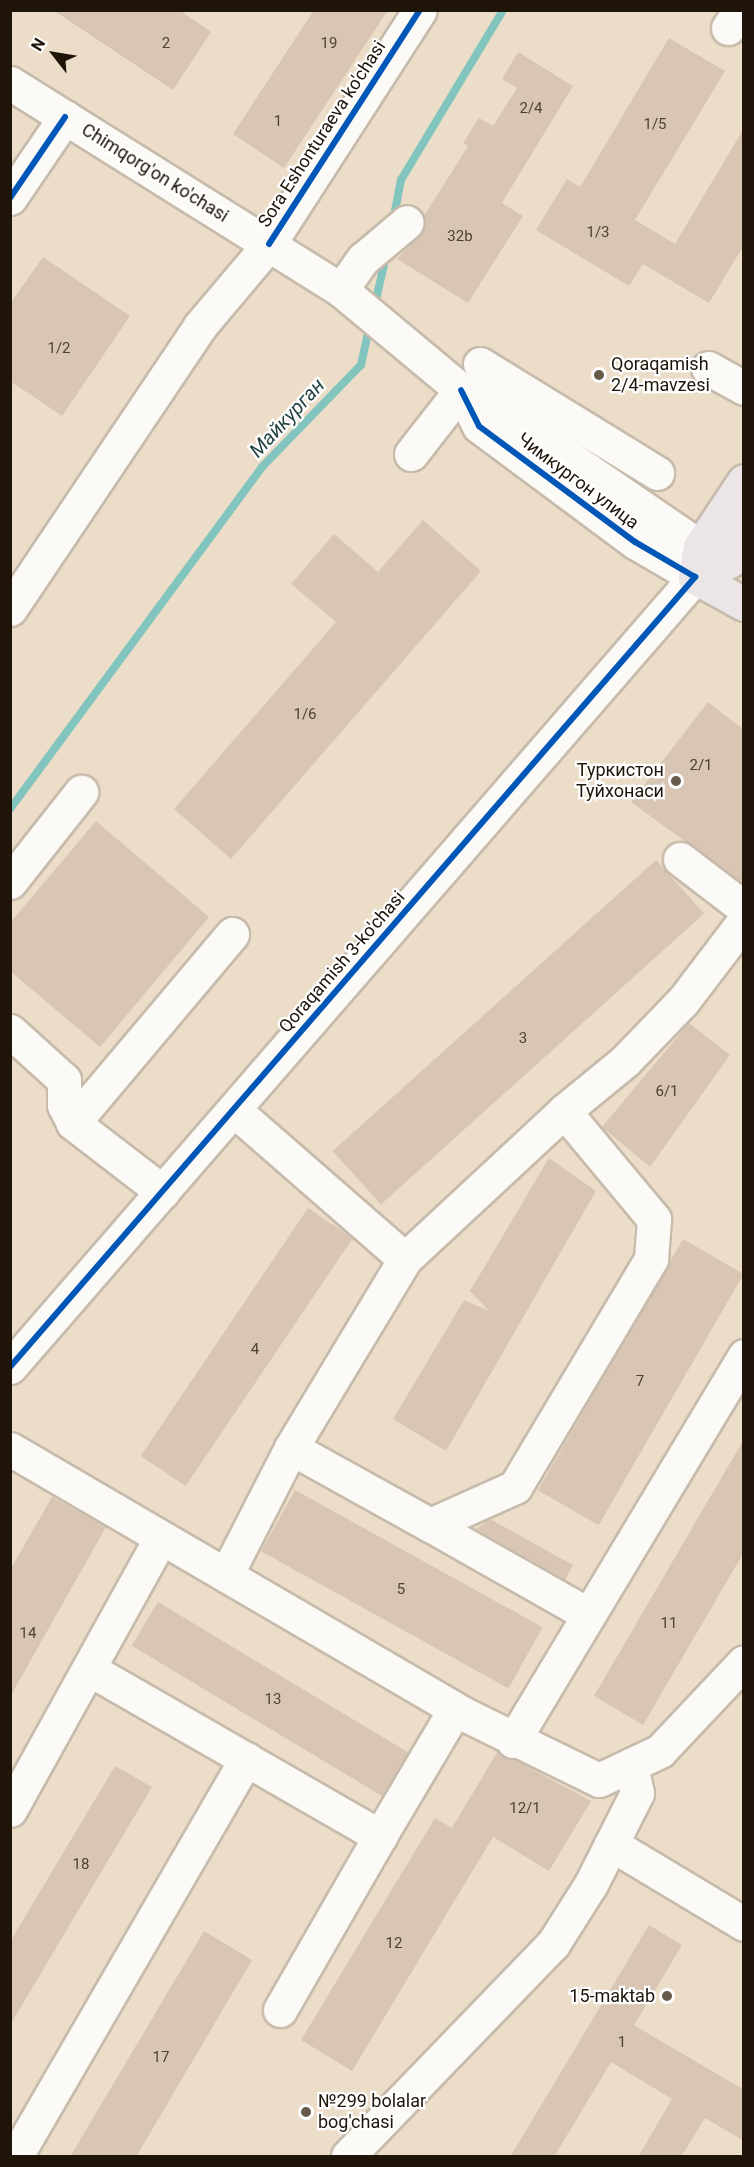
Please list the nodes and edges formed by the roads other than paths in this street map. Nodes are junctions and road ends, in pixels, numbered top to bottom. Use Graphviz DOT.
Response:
graph roads {
  1 [pos="420,10"];
  2 [pos="10,83"];
  3 [pos="65,117"];
  4 [pos="10,198"];
  5 [pos="407,222"];
  6 [pos="269,243"];
  7 [pos="364,308"];
  8 [pos="708,368"];
  9 [pos="470,377"];
  10 [pos="744,388"];
  11 [pos="411,454"];
  12 [pos="657,473"];
  13 [pos="744,480"];
  14 [pos="744,532"];
  15 [pos="717,563"];
  16 [pos="744,604"];
  17 [pos="10,609"];
  18 [pos="81,792"];
  19 [pos="680,859"];
  20 [pos="10,882"];
  21 [pos="744,908"];
  22 [pos="744,921"];
  23 [pos="232,934"];
  24 [pos="10,1031"];
  25 [pos="234,1110"];
  26 [pos="564,1111"];
  27 [pos="73,1123"];
  28 [pos="163,1192"];
  29 [pos="405,1259"];
  30 [pos="744,1356"];
  31 [pos="10,1367"];
  32 [pos="291,1448"];
  33 [pos="10,1449"];
  34 [pos="430,1525"];
  35 [pos="161,1538"];
  36 [pos="226,1575"];
  37 [pos="587,1614"];
  38 [pos="89,1669"];
  39 [pos="742,1669"];
  40 [pos="455,1709"];
  41 [pos="513,1741"];
  42 [pos="246,1759"];
  43 [pos="631,1765"];
  44 [pos="10,1810"];
  45 [pos="380,1836"];
  46 [pos="611,1844"];
  47 [pos="744,1924"];
  48 [pos="280,2010"];
  49 [pos="16,2157"];
  50 [pos="348,2157"];
  1 -- 6 [label="street, Sora Eshonturaeva ko'chasi"];
  2 -- 3 [label="street, Chimqorg'on ko'chasi"];
  3 -- 4 [label="street"];
  3 -- 6 [label="street, Chimqorg'on ko'chasi"];
  5 -- 7 [label="street"];
  6 -- 7 [label="street, Чимкургон улица"];
  6 -- 17 [label="street, Sora Eshonturaeva ko'chasi"];
  7 -- 9 [label="street, Чимкургон улица"];
  8 -- 10 [label="street"];
  9 -- 11 [label="street"];
  9 -- 12 [label="street"];
  9 -- 15 [label="street, Чимкургон улица"];
  13 -- 15 [label="main road, Qoraqamish 3-ko'chasi"];
  14 -- 15 [label="main road, Qoraqamish 3-ko'chasi"];
  15 -- 16 [label="main road"];
  15 -- 25 [label="street, Qoraqamish 3-ko'chasi"];
  18 -- 20 [label="street"];
  19 -- 21 [label="street"];
  22 -- 26 [label="street"];
  23 -- 27 [label="street"];
  24 -- 27 [label="street"];
  25 -- 28 [label="street, Qoraqamish 3-ko'chasi"];
  25 -- 29 [label="street"];
  26 -- 29 [label="street"];
  26 -- 34 [label="street"];
  27 -- 28 [label="street"];
  28 -- 31 [label="street, Qoraqamish 3-ko'chasi"];
  29 -- 32 [label="street"];
  30 -- 37 [label="street"];
  32 -- 34 [label="street"];
  32 -- 36 [label="street"];
  33 -- 35 [label="street"];
  34 -- 37 [label="street"];
  35 -- 36 [label="street"];
  35 -- 38 [label="street"];
  36 -- 40 [label="street"];
  37 -- 41 [label="street"];
  38 -- 42 [label="street"];
  38 -- 44 [label="street"];
  39 -- 43 [label="street"];
  40 -- 41 [label="street"];
  40 -- 45 [label="street"];
  41 -- 43 [label="street"];
  42 -- 45 [label="street"];
  42 -- 49 [label="street"];
  43 -- 46 [label="street"];
  45 -- 48 [label="street"];
  46 -- 47 [label="street"];
  46 -- 50 [label="street"];
}
